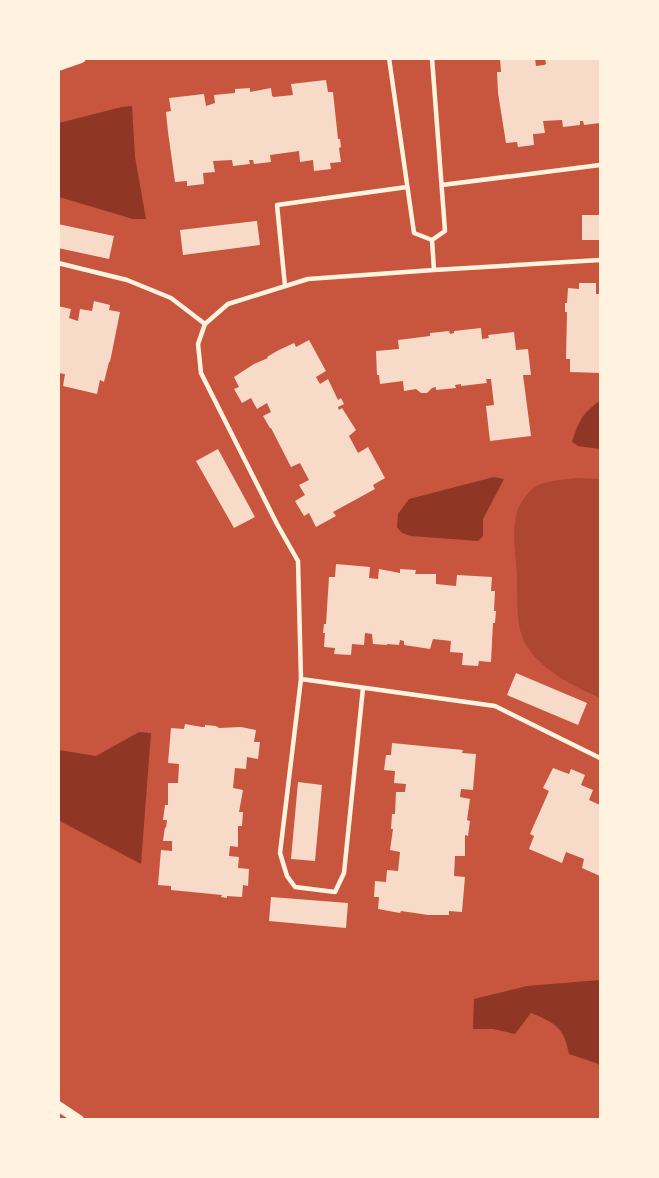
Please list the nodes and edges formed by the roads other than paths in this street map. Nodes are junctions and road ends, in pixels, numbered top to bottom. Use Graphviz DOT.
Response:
graph roads {
  1 [pos="81,58"];
  2 [pos="389,58"];
  3 [pos="432,58"];
  4 [pos="58,66"];
  5 [pos="600,165"];
  6 [pos="442,185"];
  7 [pos="407,187"];
  8 [pos="432,240"];
  9 [pos="600,260"];
  10 [pos="58,263"];
  11 [pos="434,270"];
  12 [pos="285,286"];
  13 [pos="205,324"];
  14 [pos="301,679"];
  15 [pos="363,688"];
  16 [pos="600,758"];
  17 [pos="58,1106"];
  18 [pos="79,1119"];
  1 -- 4 [label="street"];
  2 -- 7 [label="lane"];
  3 -- 6 [label="lane"];
  5 -- 6 [label="lane"];
  6 -- 8 [label="lane"];
  7 -- 8 [label="lane"];
  7 -- 12 [label="lane"];
  8 -- 11 [label="lane"];
  9 -- 11 [label="lane"];
  10 -- 13 [label="lane"];
  11 -- 12 [label="lane"];
  12 -- 13 [label="lane"];
  13 -- 14 [label="lane"];
  14 -- 15 [label="lane"];
  14 -- 15 [label="lane"];
  15 -- 16 [label="lane"];
  17 -- 18 [label="street"];
}
